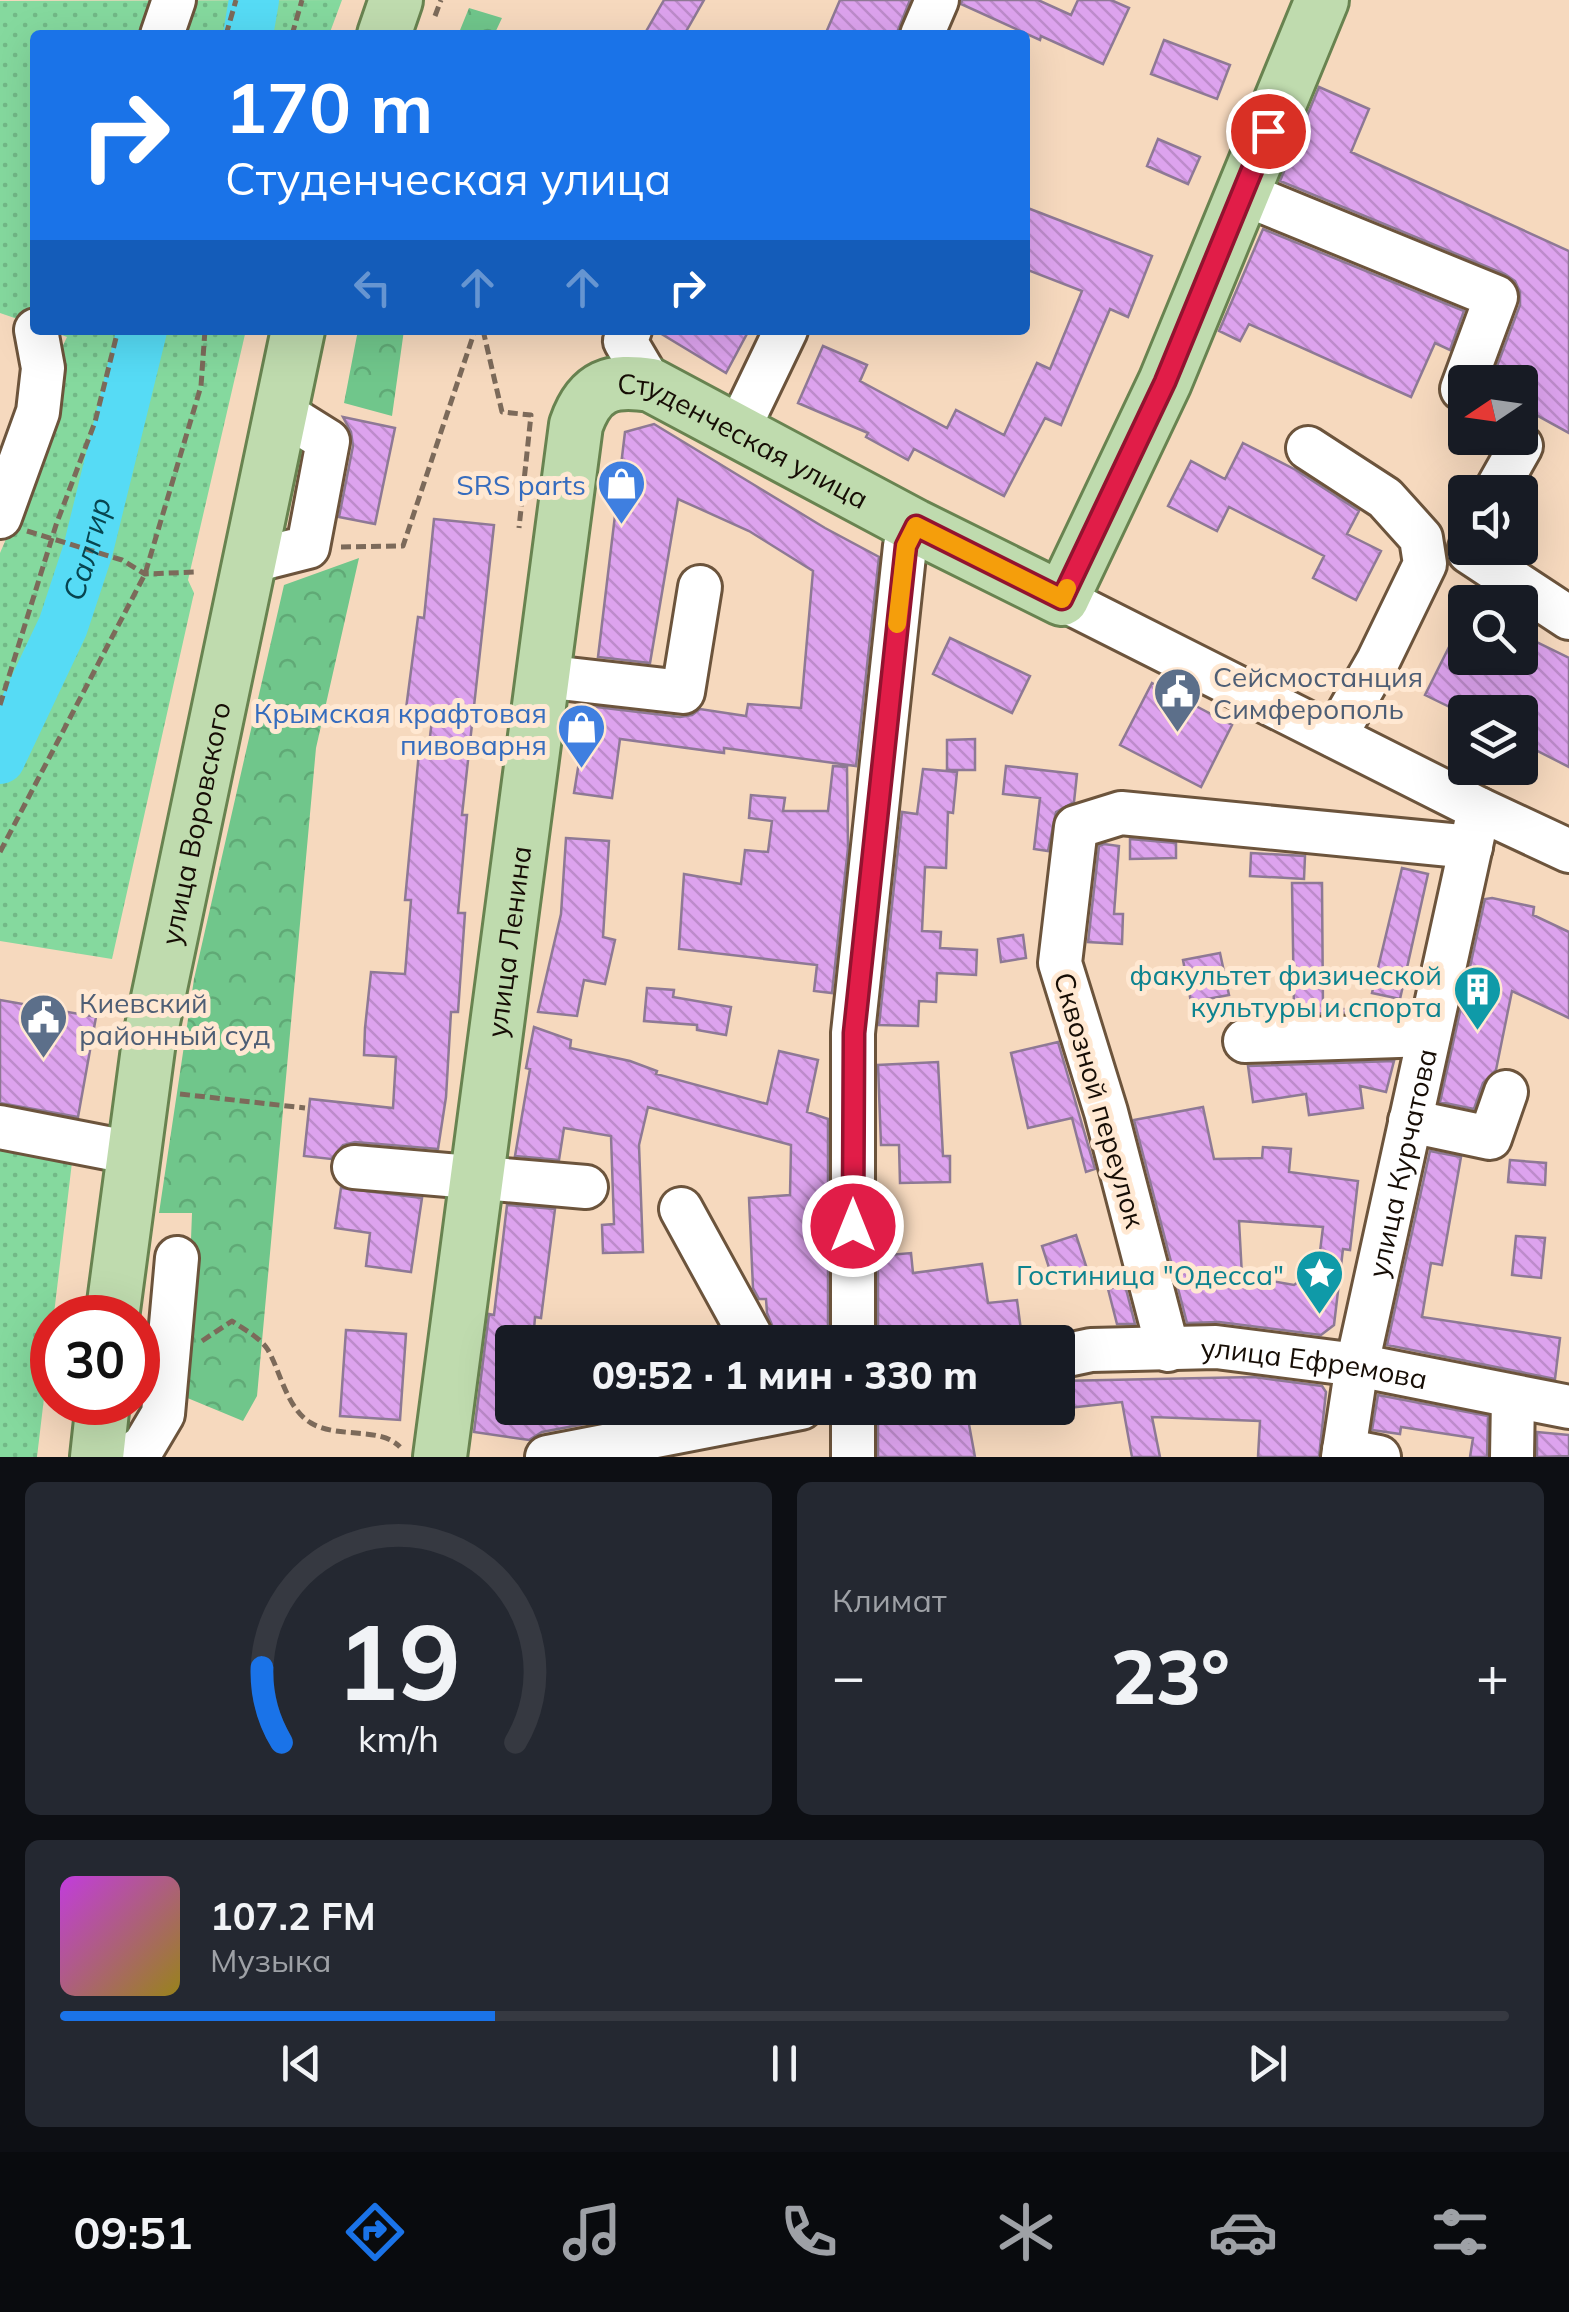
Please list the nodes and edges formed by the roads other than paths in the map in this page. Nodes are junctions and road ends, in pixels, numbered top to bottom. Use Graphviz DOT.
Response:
graph roads {
  1 [pos="174,0"];
  2 [pos="396,0"];
  3 [pos="936,0"];
  4 [pos="1322,0"];
  5 [pos="164,30"];
  6 [pos="386,30"];
  7 [pos="924,30"];
  8 [pos="1242,192"];
  9 [pos="24,329"];
  10 [pos="297,335"];
  11 [pos="628,335"];
  12 [pos="784,335"];
  13 [pos="1471,365"];
  14 [pos="651,385"];
  15 [pos="280,411"];
  16 [pos="576,426"];
  17 [pos="737,432"];
  18 [pos="1308,448"];
  19 [pos="17,525"];
  20 [pos="916,526"];
  21 [pos="1448,557"];
  22 [pos="250,562"];
  23 [pos="1424,564"];
  24 [pos="1492,565"];
  25 [pos="700,587"];
  26 [pos="1062,599"];
  27 [pos="1569,618"];
  28 [pos="542,676"];
  29 [pos="1335,736"];
  30 [pos="1475,828"];
  31 [pos="1569,850"];
  32 [pos="1429,1035"];
  33 [pos="1245,1041"];
  34 [pos="1506,1092"];
  35 [pos="1410,1121"];
  36 [pos="0,1128"];
  37 [pos="133,1152"];
  38 [pos="354,1168"];
  39 [pos="477,1179"];
  40 [pos="586,1187"];
  41 [pos="681,1208"];
  42 [pos="177,1258"];
  43 [pos="115,1295"];
  44 [pos="745,1325"];
  45 [pos="853,1325"];
  46 [pos="1168,1350"];
  47 [pos="1075,1353"];
  48 [pos="1357,1365"];
  49 [pos="1513,1397"];
  50 [pos="1569,1408"];
  51 [pos="704,1425"];
  52 [pos="853,1425"];
  53 [pos="110,1444"];
  54 [pos="1355,1454"];
  55 [pos="440,1457"];
  56 [pos="546,1457"];
  57 [pos="853,1457"];
  58 [pos="1512,1457"];
  1 -- 5 [label="street"];
  2 -- 6 [label="main road"];
  3 -- 7 [label="street"];
  4 -- 8 [label="main road"];
  8 -- 13 [label="street"];
  8 -- 26 [label="main road"];
  9 -- 19 [label="street"];
  10 -- 15 [label="main road, улица Воровского"];
  11 -- 14 [label="street"];
  12 -- 17 [label="street"];
  14 -- 16 [label="main road, Студенческая улица"];
  14 -- 17 [label="main road, Студенческая улица"];
  15 -- 22 [label="main road, улица Воровского"];
  15 -- 22 [label="street"];
  16 -- 28 [label="main road, улица Ленина"];
  17 -- 20 [label="main road, Студенческая улица"];
  18 -- 23 [label="street"];
  20 -- 26 [label="main road, Студенческая улица"];
  20 -- 45 [label="street"];
  21 -- 23 [label="street"];
  22 -- 37 [label="main road, улица Воровского"];
  23 -- 29 [label="street"];
  24 -- 27 [label="street"];
  25 -- 28 [label="street"];
  26 -- 29 [label="street, Студенческая улица"];
  28 -- 39 [label="main road, улица Ленина"];
  29 -- 30 [label="street, Студенческая улица"];
  30 -- 31 [label="street, Студенческая улица"];
  30 -- 32 [label="street, улица Курчатова"];
  30 -- 46 [label="street, Сквозной переулок"];
  32 -- 33 [label="street"];
  32 -- 35 [label="street, улица Курчатова"];
  34 -- 35 [label="street"];
  35 -- 48 [label="street, улица Курчатова"];
  36 -- 37 [label="street"];
  37 -- 43 [label="main road, улица Воровского"];
  38 -- 39 [label="street"];
  39 -- 40 [label="street"];
  39 -- 55 [label="main road, улица Ленина"];
  41 -- 44 [label="street"];
  42 -- 53 [label="street"];
  46 -- 47 [label="street, улица Ефремова"];
  46 -- 48 [label="street, улица Ефремова"];
  48 -- 49 [label="street, улица Ефремова"];
  48 -- 54 [label="street, улица Курчатова"];
  49 -- 50 [label="street, улица Ефремова"];
  49 -- 58 [label="street"];
  51 -- 56 [label="street"];
  52 -- 57 [label="street"];
}
